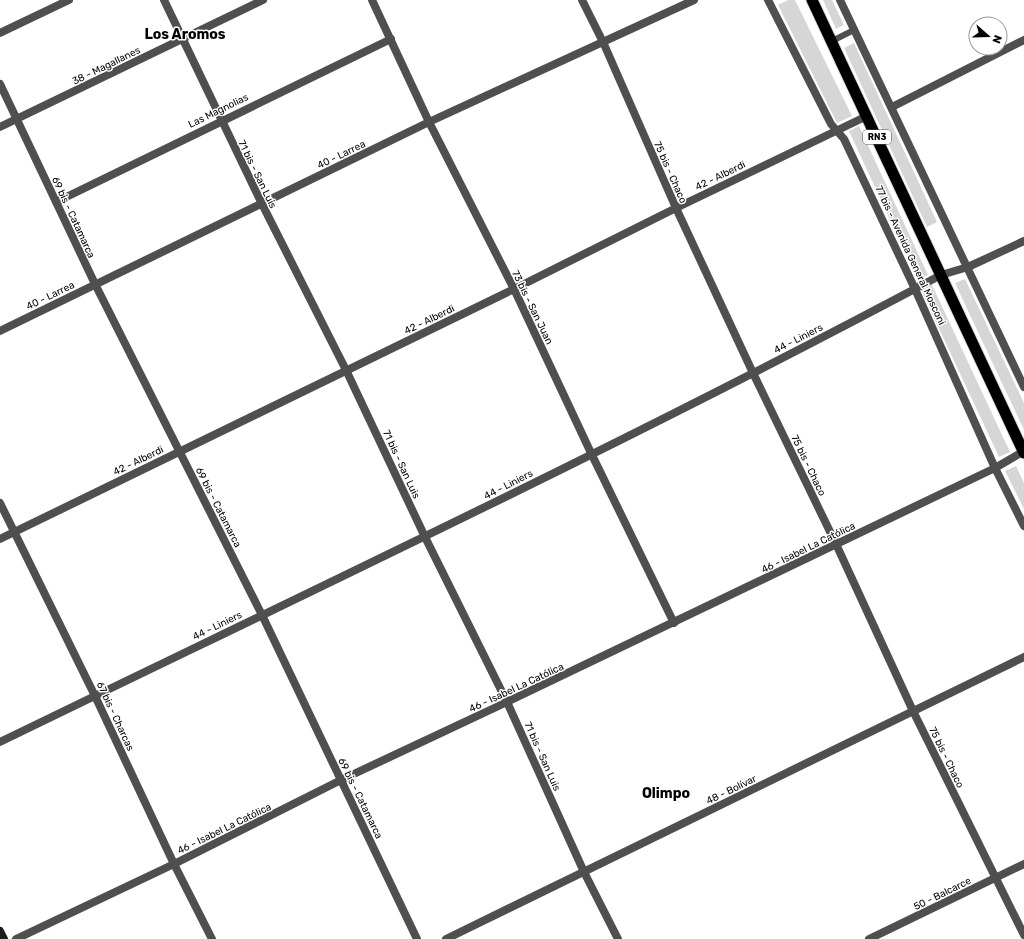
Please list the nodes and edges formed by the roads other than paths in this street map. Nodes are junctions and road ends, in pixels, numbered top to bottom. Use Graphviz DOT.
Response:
graph roads {
  1 [pos="69,0"];
  2 [pos="164,0"];
  3 [pos="264,0"];
  4 [pos="372,0"];
  5 [pos="582,0"];
  6 [pos="694,0"];
  7 [pos="768,0"];
  8 [pos="812,0"];
  9 [pos="840,0"];
  10 [pos="854,30"];
  11 [pos="0,33"];
  12 [pos="184,39"];
  13 [pos="391,39"];
  14 [pos="1024,40"];
  15 [pos="832,41"];
  16 [pos="602,42"];
  17 [pos="0,84"];
  18 [pos="892,107"];
  19 [pos="867,116"];
  20 [pos="18,118"];
  21 [pos="221,120"];
  22 [pos="429,122"];
  23 [pos="0,127"];
  24 [pos="835,131"];
  25 [pos="56,202"];
  26 [pos="262,204"];
  27 [pos="676,208"];
  28 [pos="1024,241"];
  29 [pos="968,267"];
  30 [pos="941,275"];
  31 [pos="95,284"];
  32 [pos="915,289"];
  33 [pos="514,290"];
  34 [pos="0,331"];
  35 [pos="346,370"];
  36 [pos="753,373"];
  37 [pos="1024,387"];
  38 [pos="180,451"];
  39 [pos="1024,452"];
  40 [pos="591,453"];
  41 [pos="995,468"];
  42 [pos="0,503"];
  43 [pos="1024,526"];
  44 [pos="14,532"];
  45 [pos="425,537"];
  46 [pos="0,539"];
  47 [pos="836,544"];
  48 [pos="262,615"];
  49 [pos="674,623"];
  50 [pos="1024,657"];
  51 [pos="95,696"];
  52 [pos="507,702"];
  53 [pos="913,711"];
  54 [pos="0,742"];
  55 [pos="341,780"];
  56 [pos="174,864"];
  57 [pos="1024,864"];
  58 [pos="584,872"];
  59 [pos="996,878"];
  60 [pos="0,931"];
  61 [pos="1024,936"];
  62 [pos="4,939"];
  63 [pos="16,939"];
  64 [pos="212,939"];
  65 [pos="417,939"];
  66 [pos="446,939"];
  67 [pos="618,939"];
  68 [pos="869,939"];
  1 -- 11 [label="street"];
  2 -- 12 [label="street, 71 bis - San Luis"];
  3 -- 12 [label="street, 38 - Magallanes"];
  4 -- 13 [label="street, 73 bis - San Juan"];
  5 -- 16 [label="street, 75 bis - Chaco"];
  6 -- 16 [label="street, 40 - Larrea"];
  7 -- 24 [label="street, 77 bis - Avenida General Mosconi"];
  8 -- 15 [label="highway, 77 bis - Avenida General Mosconi / RN3"];
  9 -- 10 [label="street"];
  10 -- 15 [label="lane"];
  10 -- 18 [label="street"];
  12 -- 20 [label="street, 38 - Magallanes"];
  12 -- 21 [label="street, 71 bis - San Luis"];
  13 -- 21 [label="street, Las Magnolias"];
  13 -- 22 [label="street, 73 bis - San Juan"];
  14 -- 18 [label="street"];
  15 -- 19 [label="highway, 77 bis - Avenida General Mosconi / RN3"];
  16 -- 22 [label="street, 40 - Larrea"];
  16 -- 27 [label="street, 75 bis - Chaco"];
  17 -- 20 [label="street, 69 bis - Catamarca"];
  18 -- 29 [label="street"];
  19 -- 24 [label="street, 42 - Alberdi"];
  19 -- 30 [label="highway, 77 bis - Avenida General Mosconi / RN3"];
  20 -- 23 [label="street, 38 - Magallanes"];
  20 -- 25 [label="street, 69 bis - Catamarca"];
  21 -- 25 [label="street, Las Magnolias"];
  21 -- 26 [label="street, 71 bis - San Luis"];
  22 -- 26 [label="street, 40 - Larrea"];
  22 -- 33 [label="street, 73 bis - San Juan"];
  24 -- 27 [label="street, 42 - Alberdi"];
  24 -- 32 [label="street, 77 bis - Avenida General Mosconi"];
  25 -- 31 [label="street, 69 bis - Catamarca"];
  26 -- 31 [label="street, 40 - Larrea"];
  26 -- 35 [label="street, 71 bis - San Luis"];
  27 -- 33 [label="street, 42 - Alberdi"];
  27 -- 36 [label="street, 75 bis - Chaco"];
  28 -- 29 [label="street, 44 - Liniers"];
  29 -- 30 [label="street, 44 - Liniers"];
  29 -- 37 [label="street"];
  30 -- 32 [label="street, 44 - Liniers"];
  30 -- 39 [label="highway, 77 bis - Avenida General Mosconi / RN3"];
  31 -- 34 [label="street, 40 - Larrea"];
  31 -- 38 [label="street, 69 bis - Catamarca"];
  32 -- 36 [label="street, 44 - Liniers"];
  32 -- 41 [label="street, 77 bis - Avenida General Mosconi"];
  33 -- 35 [label="street, 42 - Alberdi"];
  33 -- 40 [label="street, 73 bis - San Juan"];
  35 -- 38 [label="street, 42 - Alberdi"];
  35 -- 45 [label="street, 71 bis - San Luis"];
  36 -- 40 [label="street, 44 - Liniers"];
  36 -- 47 [label="street, 75 bis - Chaco"];
  38 -- 44 [label="street, 42 - Alberdi"];
  38 -- 48 [label="street, 69 bis - Catamarca"];
  39 -- 41 [label="street, 46 - Isabel La Católica"];
  40 -- 45 [label="street, 44 - Liniers"];
  40 -- 49 [label="street, 73 bis - San Juan"];
  41 -- 43 [label="street, 77 bis - Avenida General Mosconi"];
  41 -- 47 [label="street, 46 - Isabel La Católica"];
  42 -- 44 [label="street, 67 bis - Charcas"];
  44 -- 46 [label="street, 42 - Alberdi"];
  44 -- 51 [label="street, 67 bis - Charcas"];
  45 -- 48 [label="street, 44 - Liniers"];
  45 -- 52 [label="street, 71 bis - San Luis"];
  47 -- 49 [label="street, 46 - Isabel La Católica"];
  47 -- 53 [label="street, 75 bis - Chaco"];
  48 -- 51 [label="street, 44 - Liniers"];
  48 -- 55 [label="street, 69 bis - Catamarca"];
  49 -- 52 [label="street, 46 - Isabel La Católica"];
  50 -- 53 [label="street, 48 - Bolívar"];
  51 -- 54 [label="street, 44 - Liniers"];
  51 -- 56 [label="street, 67 bis - Charcas"];
  52 -- 55 [label="street, 46 - Isabel La Católica"];
  52 -- 58 [label="street, 71 bis - San Luis"];
  53 -- 58 [label="street, 48 - Bolívar"];
  53 -- 59 [label="street, 75 bis - Chaco"];
  55 -- 56 [label="street, 46 - Isabel La Católica"];
  55 -- 65 [label="street, 69 bis - Catamarca"];
  56 -- 63 [label="street, 46 - Isabel La Católica"];
  56 -- 64 [label="street, 67 bis - Charcas"];
  57 -- 59 [label="street, 50 - Balcarce"];
  58 -- 66 [label="street, 48 - Bolívar"];
  58 -- 67 [label="street, 71 bis - San Luis"];
  59 -- 61 [label="street, 75 bis - Chaco"];
  59 -- 68 [label="street, 50 - Balcarce"];
  60 -- 62 [label="main road"];
}
